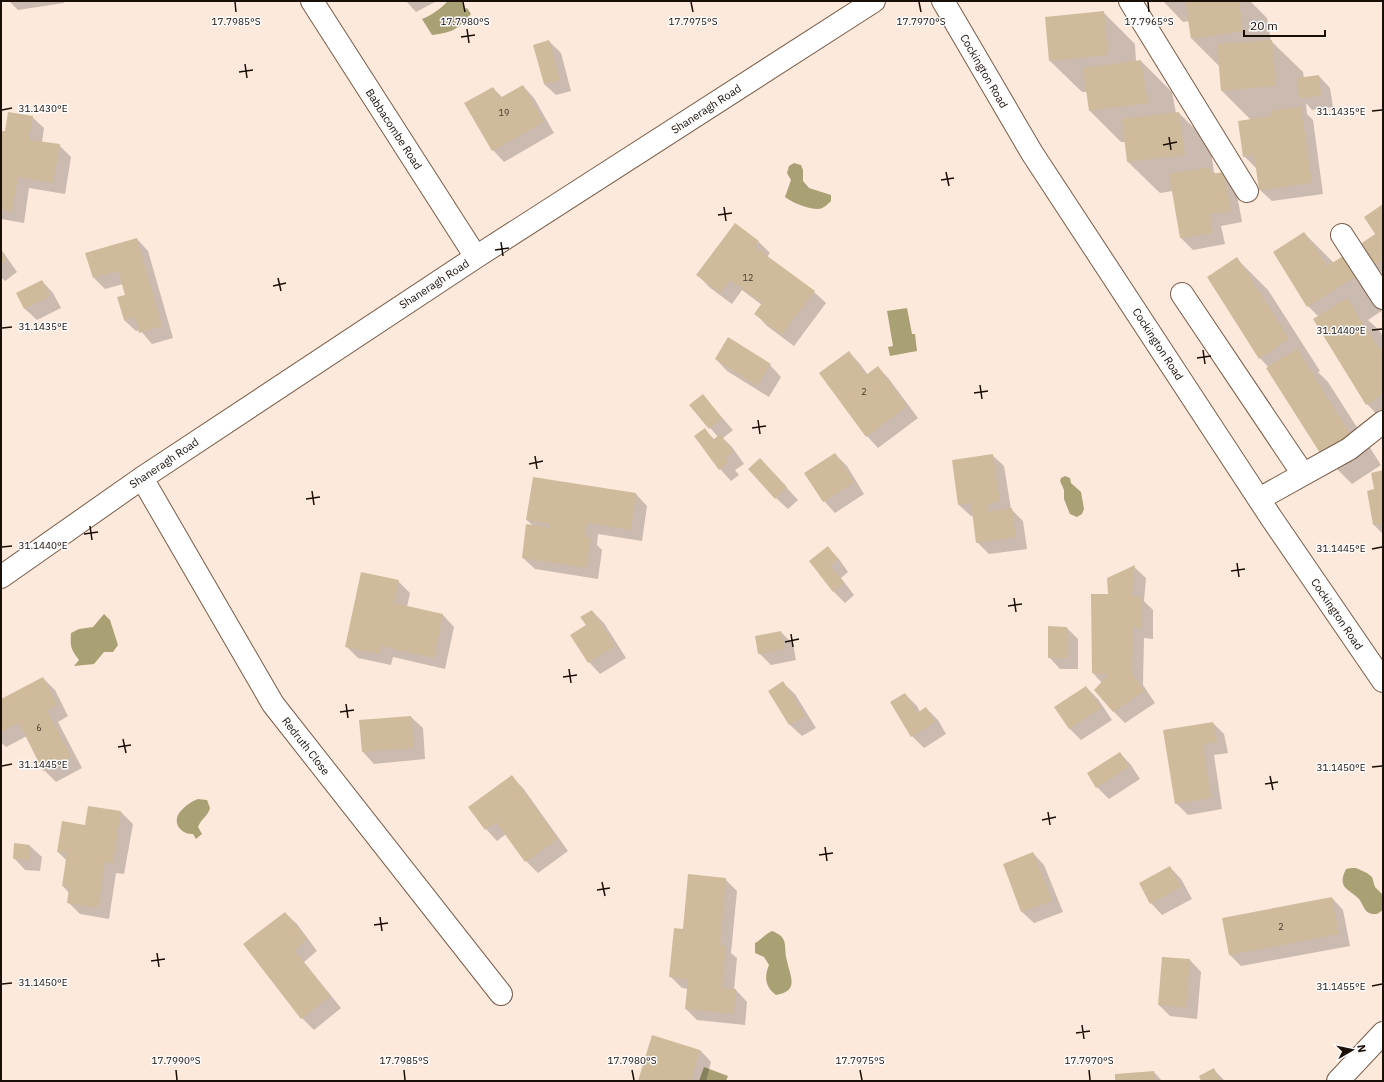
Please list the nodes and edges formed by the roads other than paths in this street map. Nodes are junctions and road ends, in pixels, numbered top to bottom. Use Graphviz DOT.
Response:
graph roads {
  1 [pos="312,1"];
  2 [pos="874,1"];
  3 [pos="943,1"];
  4 [pos="1130,1"];
  5 [pos="1247,191"];
  6 [pos="1342,235"];
  7 [pos="476,257"];
  8 [pos="1182,294"];
  9 [pos="1383,298"];
  10 [pos="1383,422"];
  11 [pos="1303,474"];
  12 [pos="142,478"];
  13 [pos="1259,499"];
  14 [pos="1,577"];
  15 [pos="1383,681"];
  16 [pos="501,994"];
  17 [pos="1383,1033"];
  18 [pos="1338,1081"];
  1 -- 7 [label="street, Babbacombe Road"];
  2 -- 7 [label="street, Shaneragh Road"];
  3 -- 13 [label="street, Cockington Road"];
  4 -- 5 [label="street"];
  6 -- 9 [label="street"];
  7 -- 12 [label="street, Shaneragh Road"];
  8 -- 11 [label="street"];
  10 -- 11 [label="street"];
  11 -- 13 [label="street"];
  12 -- 14 [label="street, Shaneragh Road"];
  12 -- 16 [label="street, Redruth Close"];
  13 -- 15 [label="street, Cockington Road"];
  17 -- 18 [label="street"];
}
